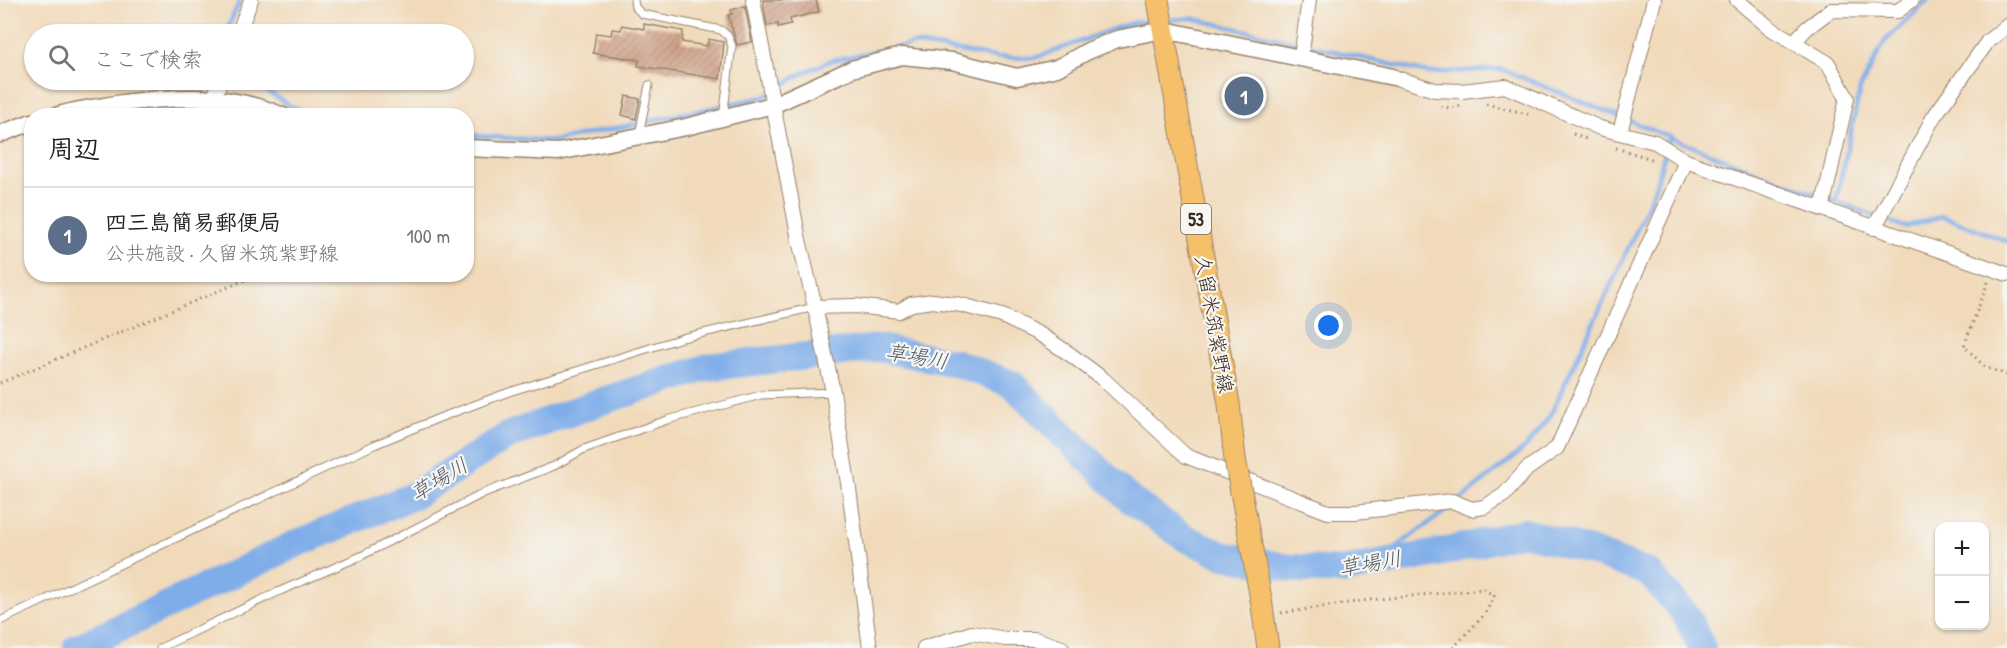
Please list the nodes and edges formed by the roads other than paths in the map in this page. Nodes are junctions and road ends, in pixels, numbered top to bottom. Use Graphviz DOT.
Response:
graph roads {
  1 [pos="251,0"];
  2 [pos="634,0"];
  3 [pos="753,0"];
  4 [pos="1158,0"];
  5 [pos="1309,0"];
  6 [pos="1654,0"];
  7 [pos="1737,0"];
  8 [pos="1912,0"];
  9 [pos="242,24"];
  10 [pos="2007,26"];
  11 [pos="1164,30"];
  12 [pos="1794,42"];
  13 [pos="1301,58"];
  14 [pos="1393,77"];
  15 [pos="648,85"];
  16 [pos="217,90"];
  17 [pos="214,98"];
  18 [pos="774,105"];
  19 [pos="89,108"];
  20 [pos="260,108"];
  21 [pos="723,118"];
  22 [pos="24,125"];
  23 [pos="1620,132"];
  24 [pos="0,134"];
  25 [pos="638,136"];
  26 [pos="474,148"];
  27 [pos="1686,161"];
  28 [pos="1822,209"];
  29 [pos="1874,228"];
  30 [pos="2007,274"];
  31 [pos="816,311"];
  32 [pos="832,389"];
  33 [pos="0,621"];
  34 [pos="160,648"];
  35 [pos="870,648"];
  36 [pos="924,648"];
  37 [pos="1062,648"];
  38 [pos="1268,648"];
  1 -- 9 [label="street"];
  2 -- 21 [label="lane"];
  3 -- 18 [label="street"];
  4 -- 11 [label="main road, 久留米筑紫野線 / 53"];
  5 -- 13 [label="street"];
  6 -- 23 [label="street"];
  7 -- 12 [label="street"];
  8 -- 12 [label="street"];
  10 -- 29 [label="street"];
  11 -- 13 [label="street"];
  11 -- 18 [label="street"];
  11 -- 38 [label="main road, 久留米筑紫野線 / 53, bridge"];
  12 -- 28 [label="street"];
  13 -- 14 [label="street"];
  14 -- 23 [label="street"];
  15 -- 25 [label="lane"];
  16 -- 17 [label="street"];
  17 -- 19 [label="street"];
  17 -- 20 [label="street"];
  18 -- 21 [label="street"];
  18 -- 31 [label="street"];
  21 -- 25 [label="street"];
  22 -- 24 [label="street"];
  23 -- 27 [label="street"];
  25 -- 26 [label="street"];
  27 -- 28 [label="street"];
  27 -- 31 [label="street"];
  28 -- 29 [label="street"];
  29 -- 30 [label="street"];
  31 -- 32 [label="street"];
  31 -- 33 [label="lane"];
  32 -- 34 [label="lane"];
  32 -- 35 [label="street"];
  36 -- 37 [label="street"];
}
